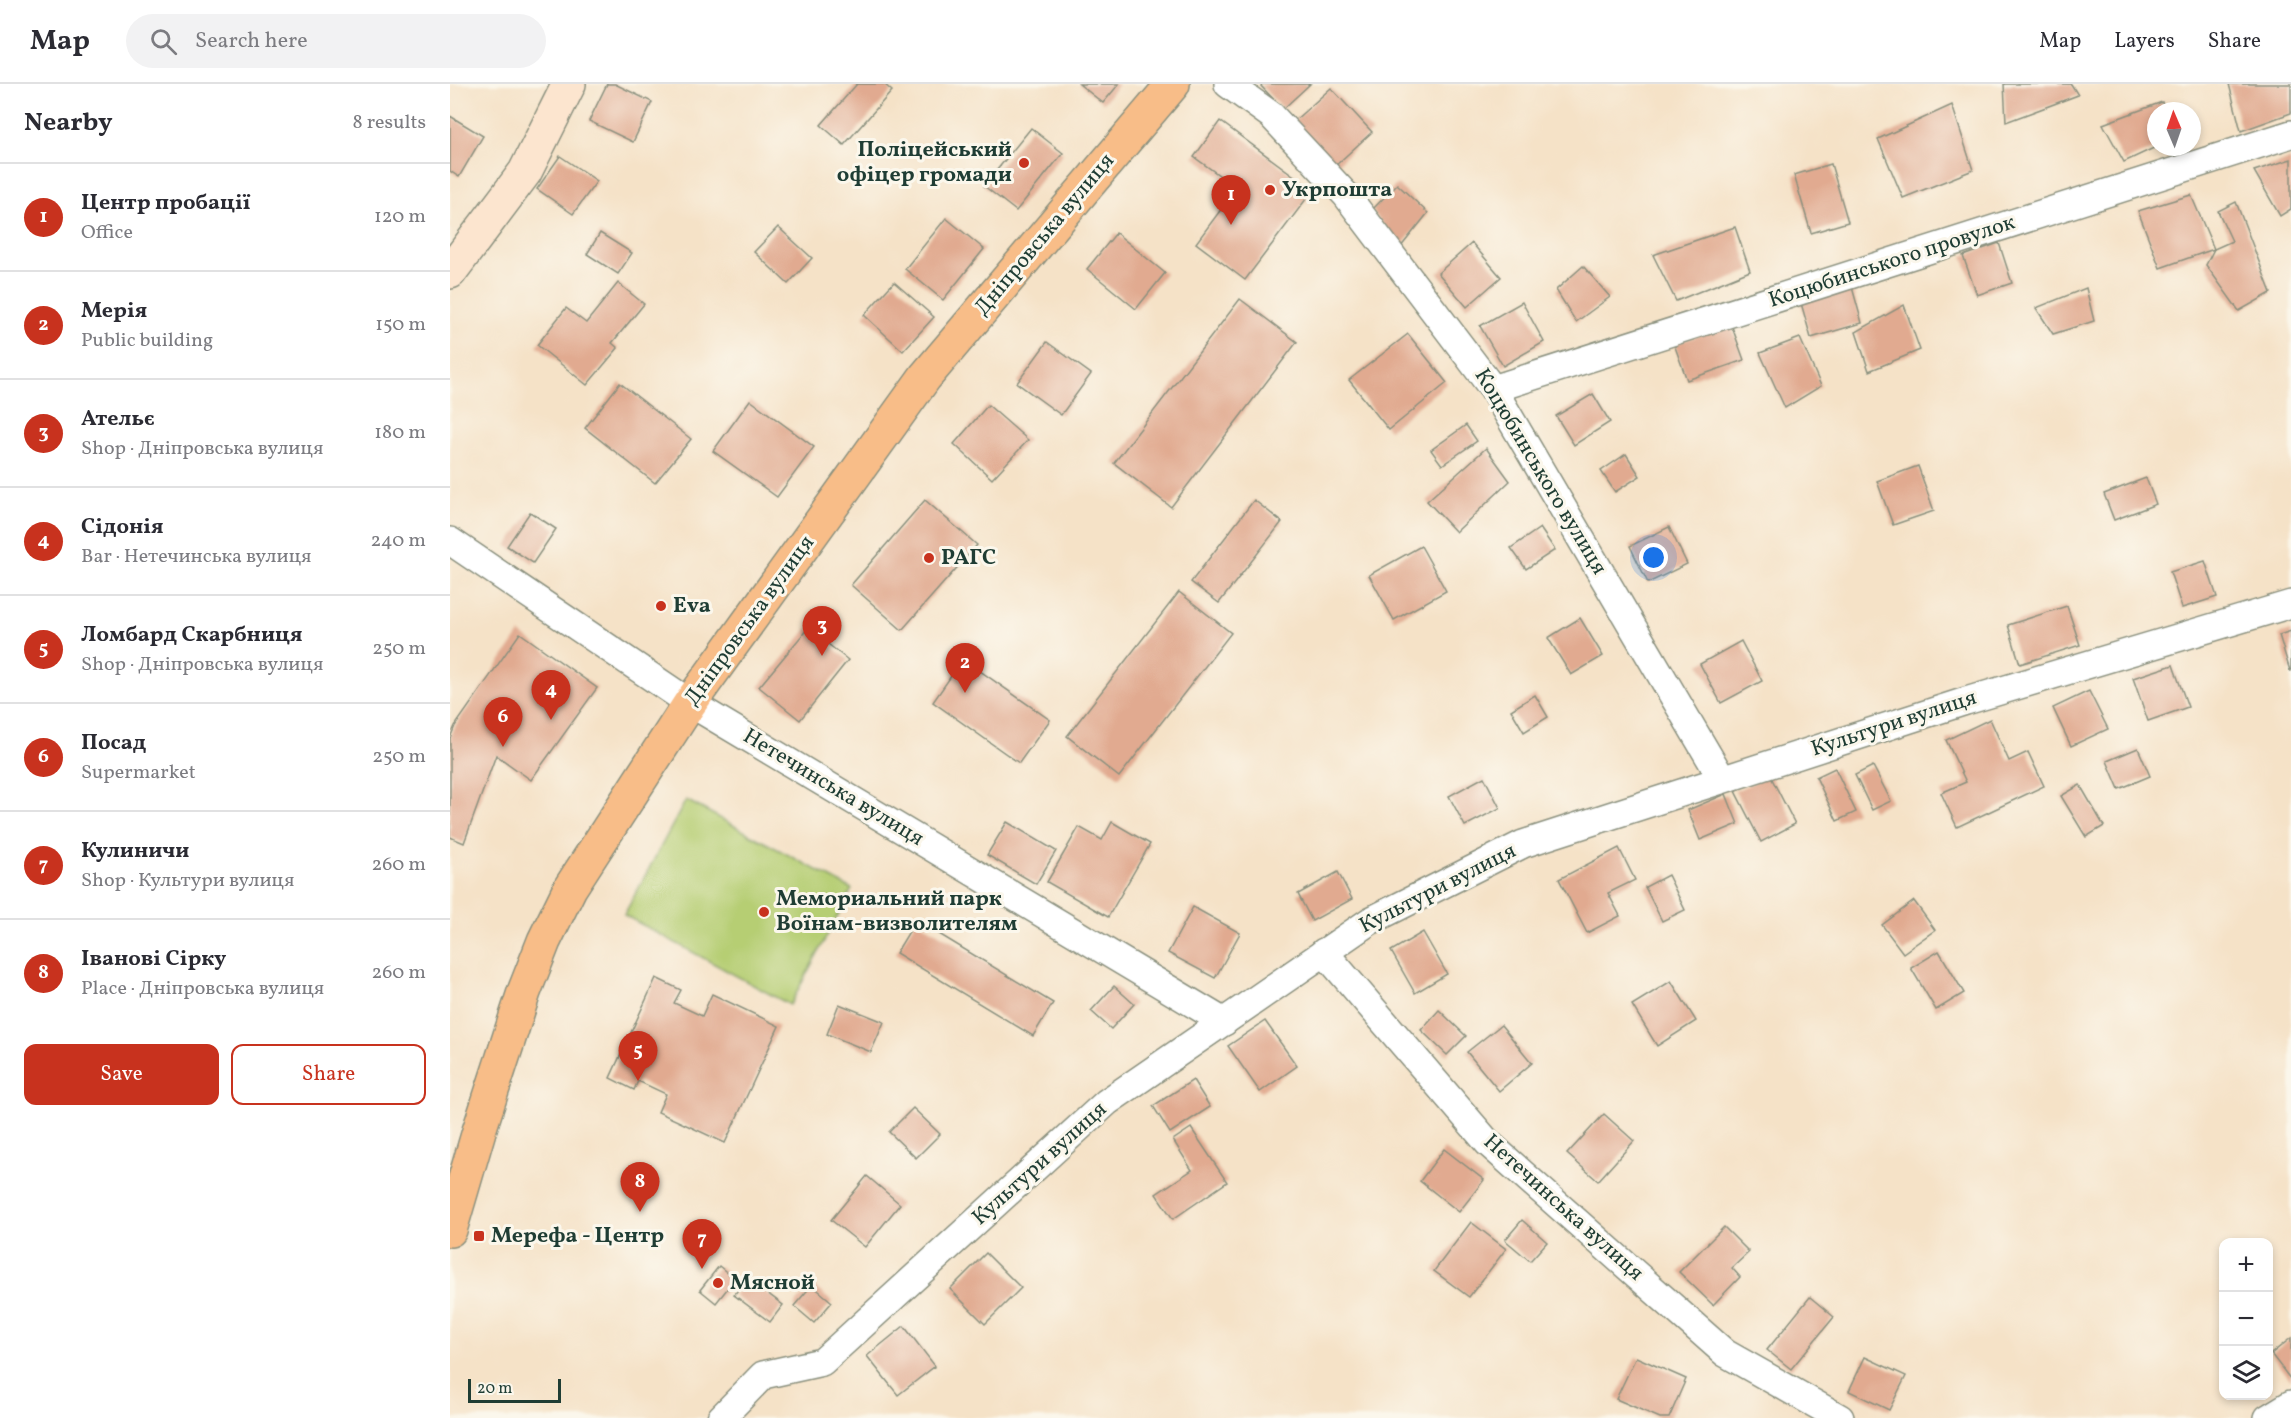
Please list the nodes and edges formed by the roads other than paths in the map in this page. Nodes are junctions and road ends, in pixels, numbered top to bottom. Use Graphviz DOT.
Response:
graph roads {
  1 [pos="569,84"];
  2 [pos="1173,84"];
  3 [pos="1228,84"];
  4 [pos="2291,134"];
  5 [pos="450,272"];
  6 [pos="1494,389"];
  7 [pos="450,541"];
  8 [pos="2291,604"];
  9 [pos="690,703"];
  10 [pos="1722,779"];
  11 [pos="1324,952"];
  12 [pos="1224,1022"];
  13 [pos="450,1230"];
  14 [pos="2291,1404"];
  15 [pos="721,1418"];
  16 [pos="1840,1418"];
  17 [pos="2268,1418"];
  1 -- 5 [label="street"];
  2 -- 9 [label="highway, Дніпровська вулиця"];
  3 -- 6 [label="street, Коцюбинського вулиця"];
  4 -- 6 [label="street, Коцюбинського провулок"];
  6 -- 10 [label="street, Коцюбинського вулиця"];
  7 -- 9 [label="street, Нетечинська вулиця"];
  8 -- 10 [label="street, Культури вулиця"];
  9 -- 12 [label="street, Нетечинська вулиця"];
  9 -- 13 [label="highway, Дніпровська вулиця"];
  10 -- 11 [label="street, Культури вулиця"];
  11 -- 12 [label="street, Культури вулиця"];
  11 -- 16 [label="street, Нетечинська вулиця"];
  12 -- 15 [label="street, Культури вулиця"];
  14 -- 17 [label="street"];
}
